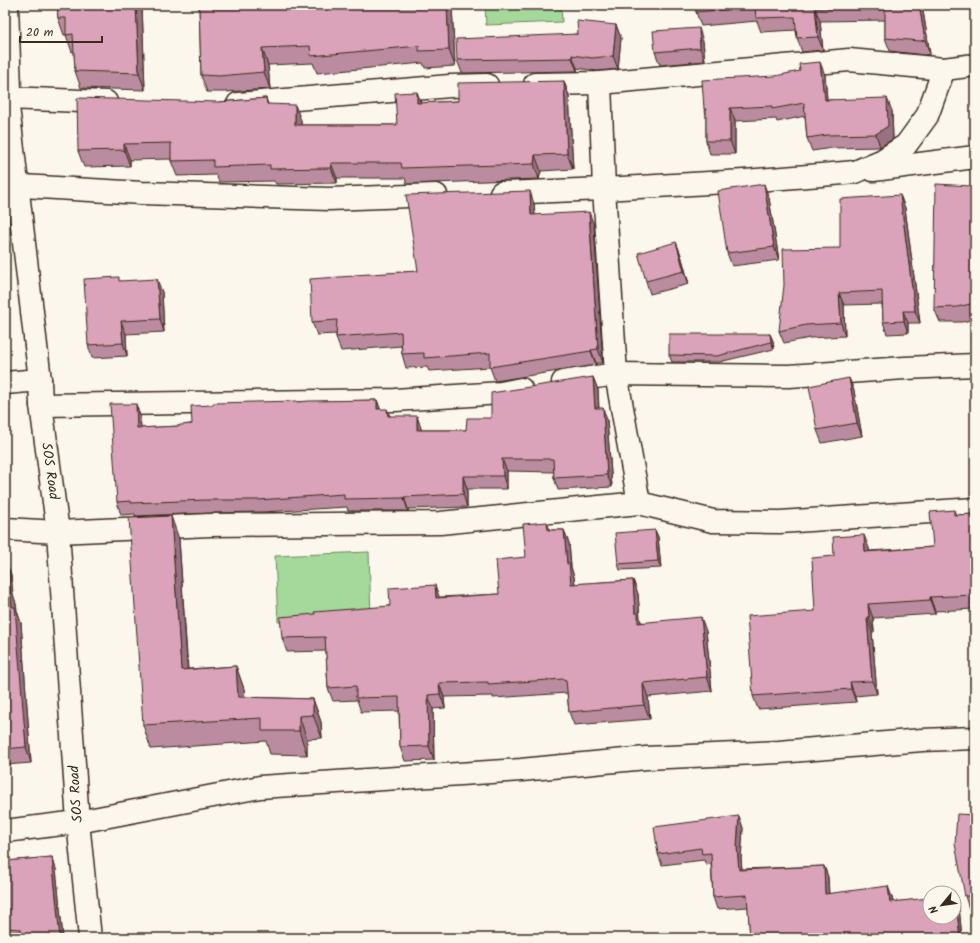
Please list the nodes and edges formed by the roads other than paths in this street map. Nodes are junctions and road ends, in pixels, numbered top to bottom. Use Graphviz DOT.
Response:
graph roads {
  1 [pos="7,5"];
  2 [pos="975,65"];
  3 [pos="944,69"];
  4 [pos="600,83"];
  5 [pos="7,93"];
  6 [pos="124,102"];
  7 [pos="218,105"];
  8 [pos="975,157"];
  9 [pos="855,172"];
  10 [pos="11,186"];
  11 [pos="604,189"];
  12 [pos="454,194"];
  13 [pos="478,194"];
  14 [pos="975,365"];
  15 [pos="616,374"];
  16 [pos="40,380"];
  17 [pos="5,383"];
  18 [pos="41,405"];
  19 [pos="639,503"];
  20 [pos="975,509"];
  21 [pos="5,529"];
  22 [pos="58,532"];
  23 [pos="975,738"];
  24 [pos="78,822"];
  25 [pos="5,831"];
  26 [pos="90,938"];
  1 -- 5 [label="street, SOS Road"];
  2 -- 3 [label="street"];
  3 -- 4 [label="street"];
  3 -- 9 [label="street"];
  4 -- 7 [label="street"];
  4 -- 11 [label="street"];
  5 -- 6 [label="street"];
  5 -- 10 [label="street, SOS Road"];
  8 -- 9 [label="street"];
  9 -- 11 [label="street"];
  10 -- 12 [label="street"];
  10 -- 16 [label="street, SOS Road"];
  11 -- 13 [label="street"];
  11 -- 15 [label="street"];
  14 -- 15 [label="street"];
  15 -- 18 [label="street"];
  15 -- 19 [label="street"];
  16 -- 17 [label="street"];
  16 -- 18 [label="street, SOS Road"];
  18 -- 22 [label="street, SOS Road"];
  19 -- 20 [label="street"];
  19 -- 22 [label="street"];
  21 -- 22 [label="street"];
  22 -- 24 [label="street, SOS Road"];
  23 -- 24 [label="street"];
  24 -- 25 [label="street"];
  24 -- 26 [label="street, SOS Road"];
}
